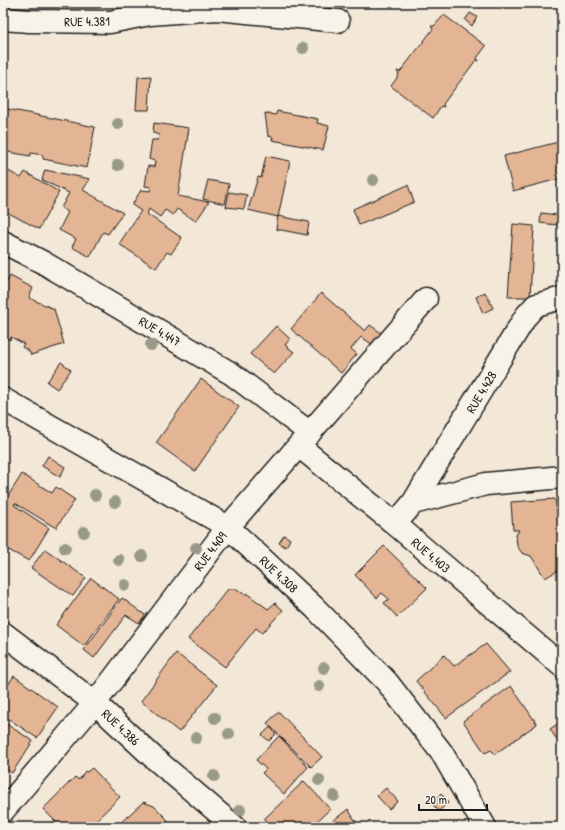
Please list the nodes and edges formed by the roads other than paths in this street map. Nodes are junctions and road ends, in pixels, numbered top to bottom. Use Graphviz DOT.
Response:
graph roads {
  1 [pos="3,19"];
  2 [pos="338,21"];
  3 [pos="3,242"];
  4 [pos="562,298"];
  5 [pos="426,299"];
  6 [pos="3,399"];
  7 [pos="304,439"];
  8 [pos="562,477"];
  9 [pos="413,503"];
  10 [pos="395,524"];
  11 [pos="228,527"];
  12 [pos="3,633"];
  13 [pos="562,666"];
  14 [pos="95,703"];
  15 [pos="3,811"];
  16 [pos="235,827"];
  17 [pos="485,827"];
  1 -- 2 [label="street, RUE 4.381"];
  3 -- 7 [label="street, RUE 4.447"];
  4 -- 9 [label="street, RUE 4.428"];
  5 -- 7 [label="street, RUE 4.409"];
  6 -- 11 [label="street, RUE 4.308"];
  7 -- 10 [label="street, RUE 4.403"];
  7 -- 11 [label="street, RUE 4.409"];
  8 -- 9 [label="street"];
  9 -- 10 [label="street, RUE 4.428"];
  10 -- 13 [label="street, RUE 4.403"];
  11 -- 14 [label="street, RUE 4.409"];
  11 -- 17 [label="street, RUE 4.308"];
  12 -- 14 [label="street, RUE 4.386"];
  14 -- 15 [label="street, RUE 4.409"];
  14 -- 16 [label="street, RUE 4.386"];
}
